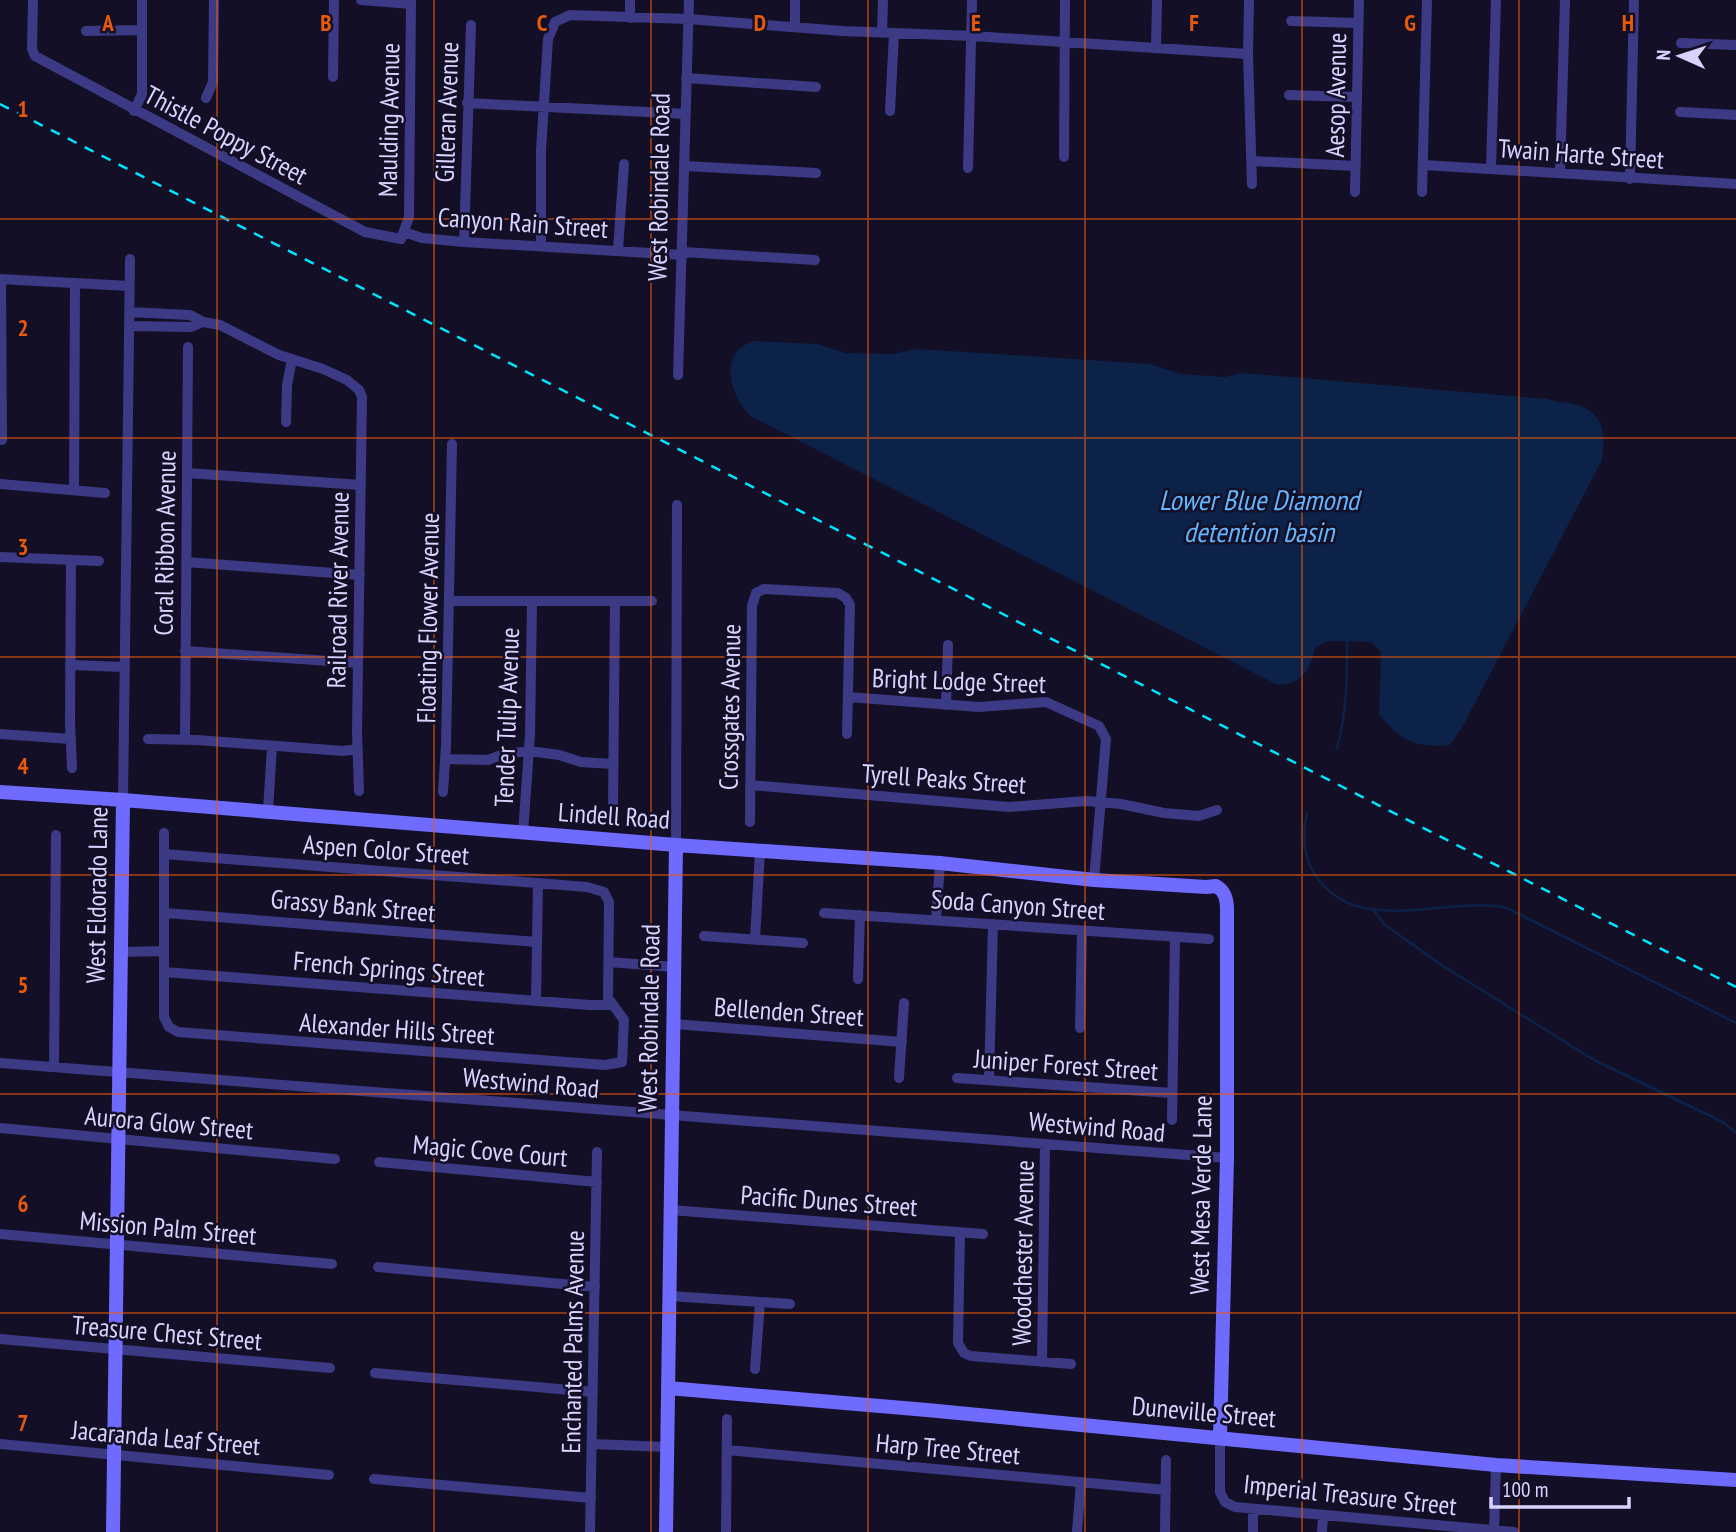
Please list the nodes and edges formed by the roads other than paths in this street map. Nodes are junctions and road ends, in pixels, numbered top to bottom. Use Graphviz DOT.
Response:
graph roads {
  1 [pos="33,0"];
  2 [pos="142,0"];
  3 [pos="214,0"];
  4 [pos="334,0"];
  5 [pos="361,0"];
  6 [pos="630,0"];
  7 [pos="688,0"];
  8 [pos="795,0"];
  9 [pos="883,0"];
  10 [pos="972,0"];
  11 [pos="1065,0"];
  12 [pos="1157,0"];
  13 [pos="1249,0"];
  14 [pos="1359,0"];
  15 [pos="1427,0"];
  16 [pos="1496,0"];
  17 [pos="1565,0"];
  18 [pos="1634,0"];
  19 [pos="411,2"];
  20 [pos="630,18"];
  21 [pos="688,19"];
  22 [pos="1291,21"];
  23 [pos="1358,23"];
  24 [pos="471,24"];
  25 [pos="795,26"];
  26 [pos="142,30"];
  27 [pos="86,31"];
  28 [pos="882,33"];
  29 [pos="894,34"];
  30 [pos="972,36"];
  31 [pos="1064,43"];
  32 [pos="1681,43"];
  33 [pos="1736,45"];
  34 [pos="1156,48"];
  35 [pos="1248,54"];
  36 [pos="332,77"];
  37 [pos="686,78"];
  38 [pos="816,87"];
  39 [pos="1289,95"];
  40 [pos="1356,97"];
  41 [pos="206,98"];
  42 [pos="467,103"];
  43 [pos="545,107"];
  44 [pos="134,111"];
  45 [pos="890,111"];
  46 [pos="1680,112"];
  47 [pos="686,114"];
  48 [pos="1736,115"];
  49 [pos="1064,157"];
  50 [pos="1252,161"];
  51 [pos="624,164"];
  52 [pos="1424,165"];
  53 [pos="685,166"];
  54 [pos="1356,166"];
  55 [pos="968,167"];
  56 [pos="1491,168"];
  57 [pos="816,173"];
  58 [pos="1560,173"];
  59 [pos="1630,179"];
  60 [pos="1252,184"];
  61 [pos="1736,184"];
  62 [pos="1356,192"];
  63 [pos="1422,192"];
  64 [pos="403,236"];
  65 [pos="464,242"];
  66 [pos="541,245"];
  67 [pos="618,250"];
  68 [pos="683,253"];
  69 [pos="130,259"];
  70 [pos="815,260"];
  71 [pos="0,279"];
  72 [pos="75,283"];
  73 [pos="129,286"];
  74 [pos="129,312"];
  75 [pos="203,322"];
  76 [pos="129,326"];
  77 [pos="188,347"];
  78 [pos="292,359"];
  79 [pos="678,375"];
  80 [pos="1,405"];
  81 [pos="286,422"];
  82 [pos="2,440"];
  83 [pos="452,444"];
  84 [pos="187,473"];
  85 [pos="0,484"];
  86 [pos="361,485"];
  87 [pos="74,490"];
  88 [pos="105,493"];
  89 [pos="677,505"];
  90 [pos="0,556"];
  91 [pos="71,561"];
  92 [pos="99,561"];
  93 [pos="186,562"];
  94 [pos="359,575"];
  95 [pos="449,601"];
  96 [pos="652,601"];
  97 [pos="532,602"];
  98 [pos="615,603"];
  99 [pos="948,645"];
  100 [pos="186,651"];
  101 [pos="358,663"];
  102 [pos="70,665"];
  103 [pos="124,667"];
  104 [pos="848,697"];
  105 [pos="946,705"];
  106 [pos="0,734"];
  107 [pos="847,734"];
  108 [pos="71,739"];
  109 [pos="148,739"];
  110 [pos="185,740"];
  111 [pos="272,746"];
  112 [pos="358,749"];
  113 [pos="529,751"];
  114 [pos="445,759"];
  115 [pos="613,764"];
  116 [pos="72,768"];
  117 [pos="750,785"];
  118 [pos="359,791"];
  119 [pos="0,792"];
  120 [pos="443,792"];
  121 [pos="122,800"];
  122 [pos="1101,802"];
  123 [pos="613,808"];
  124 [pos="1217,810"];
  125 [pos="268,811"];
  126 [pos="750,822"];
  127 [pos="164,833"];
  128 [pos="523,833"];
  129 [pos="56,835"];
  130 [pos="676,845"];
  131 [pos="761,851"];
  132 [pos="164,854"];
  133 [pos="940,863"];
  134 [pos="1094,880"];
  135 [pos="538,883"];
  136 [pos="1222,890"];
  137 [pos="165,913"];
  138 [pos="824,913"];
  139 [pos="860,915"];
  140 [pos="936,920"];
  141 [pos="993,925"];
  142 [pos="1082,930"];
  143 [pos="704,936"];
  144 [pos="1175,937"];
  145 [pos="755,939"];
  146 [pos="1209,939"];
  147 [pos="537,942"];
  148 [pos="803,943"];
  149 [pos="164,951"];
  150 [pos="121,952"];
  151 [pos="609,962"];
  152 [pos="674,967"];
  153 [pos="164,972"];
  154 [pos="858,979"];
  155 [pos="536,1001"];
  156 [pos="904,1003"];
  157 [pos="611,1005"];
  158 [pos="674,1024"];
  159 [pos="1080,1028"];
  160 [pos="902,1042"];
  161 [pos="0,1063"];
  162 [pos="54,1067"];
  163 [pos="120,1072"];
  164 [pos="899,1078"];
  165 [pos="957,1078"];
  166 [pos="989,1080"];
  167 [pos="1172,1093"];
  168 [pos="672,1115"];
  169 [pos="1172,1121"];
  170 [pos="0,1128"];
  171 [pos="119,1139"];
  172 [pos="1045,1144"];
  173 [pos="597,1153"];
  174 [pos="1227,1158"];
  175 [pos="335,1159"];
  176 [pos="379,1163"];
  177 [pos="597,1182"];
  178 [pos="671,1210"];
  179 [pos="960,1232"];
  180 [pos="0,1234"];
  181 [pos="983,1234"];
  182 [pos="117,1244"];
  183 [pos="332,1264"];
  184 [pos="378,1267"];
  185 [pos="595,1287"];
  186 [pos="670,1296"];
  187 [pos="760,1302"];
  188 [pos="790,1304"];
  189 [pos="0,1339"];
  190 [pos="116,1349"];
  191 [pos="1042,1362"];
  192 [pos="1071,1364"];
  193 [pos="330,1368"];
  194 [pos="755,1369"];
  195 [pos="375,1373"];
  196 [pos="668,1388"];
  197 [pos="593,1392"];
  198 [pos="727,1419"];
  199 [pos="1220,1438"];
  200 [pos="0,1444"];
  201 [pos="592,1444"];
  202 [pos="667,1447"];
  203 [pos="727,1450"];
  204 [pos="114,1454"];
  205 [pos="1166,1460"];
  206 [pos="1496,1465"];
  207 [pos="329,1475"];
  208 [pos="374,1479"];
  209 [pos="1736,1480"];
  210 [pos="1081,1482"];
  211 [pos="1166,1490"];
  212 [pos="591,1498"];
  213 [pos="1225,1502"];
  214 [pos="1253,1510"];
  215 [pos="1323,1516"];
  216 [pos="1391,1527"];
  217 [pos="1494,1531"];
  218 [pos="113,1532"];
  219 [pos="590,1532"];
  220 [pos="666,1532"];
  221 [pos="726,1532"];
  222 [pos="1077,1532"];
  223 [pos="1165,1532"];
  224 [pos="1253,1532"];
  225 [pos="1322,1532"];
  226 [pos="1514,1532"];
  1 -- 44 [label="street, Thistle Poppy Street"];
  2 -- 26 [label="street"];
  3 -- 41 [label="street"];
  4 -- 36 [label="street"];
  5 -- 19 [label="street"];
  6 -- 20 [label="street"];
  7 -- 21 [label="street, West Robindale Road"];
  8 -- 25 [label="street"];
  9 -- 28 [label="street"];
  10 -- 30 [label="street"];
  11 -- 31 [label="street"];
  12 -- 34 [label="street"];
  13 -- 35 [label="street"];
  14 -- 23 [label="street, Aesop Avenue"];
  15 -- 52 [label="street"];
  16 -- 56 [label="street"];
  17 -- 58 [label="street"];
  18 -- 59 [label="street"];
  19 -- 64 [label="street, Maulding Avenue"];
  20 -- 21 [label="street"];
  20 -- 43 [label="street"];
  21 -- 25 [label="street"];
  21 -- 37 [label="street, West Robindale Road"];
  22 -- 23 [label="street"];
  23 -- 40 [label="street, Aesop Avenue"];
  24 -- 42 [label="street, Gilleran Avenue"];
  25 -- 28 [label="street"];
  26 -- 27 [label="street"];
  26 -- 44 [label="street"];
  28 -- 29 [label="street"];
  29 -- 30 [label="street"];
  29 -- 45 [label="street"];
  30 -- 31 [label="street"];
  30 -- 55 [label="street"];
  31 -- 34 [label="street"];
  31 -- 49 [label="street"];
  32 -- 33 [label="street"];
  34 -- 35 [label="street"];
  35 -- 50 [label="street"];
  37 -- 38 [label="street"];
  37 -- 47 [label="street, West Robindale Road"];
  39 -- 40 [label="street"];
  40 -- 54 [label="street, Aesop Avenue"];
  42 -- 43 [label="street"];
  42 -- 65 [label="street, Gilleran Avenue"];
  43 -- 47 [label="street"];
  43 -- 66 [label="street"];
  44 -- 64 [label="street, Thistle Poppy Street"];
  46 -- 48 [label="street"];
  47 -- 53 [label="street, West Robindale Road"];
  50 -- 54 [label="street"];
  50 -- 60 [label="street"];
  51 -- 67 [label="street"];
  52 -- 56 [label="street, Twain Harte Street"];
  52 -- 63 [label="street"];
  53 -- 57 [label="street"];
  53 -- 68 [label="street, West Robindale Road"];
  54 -- 62 [label="street, Aesop Avenue"];
  56 -- 58 [label="street, Twain Harte Street"];
  58 -- 59 [label="street, Twain Harte Street"];
  59 -- 61 [label="street, Twain Harte Street"];
  64 -- 65 [label="street, Canyon Rain Street"];
  65 -- 66 [label="street, Canyon Rain Street"];
  66 -- 67 [label="street, Canyon Rain Street"];
  67 -- 68 [label="street, Canyon Rain Street"];
  68 -- 70 [label="street, Canyon Rain Street"];
  68 -- 79 [label="street, West Robindale Road"];
  69 -- 73 [label="street, West Eldorado Lane"];
  71 -- 72 [label="street"];
  71 -- 80 [label="street"];
  72 -- 73 [label="street"];
  72 -- 87 [label="street"];
  73 -- 74 [label="street, West Eldorado Lane"];
  74 -- 75 [label="street"];
  74 -- 76 [label="street, West Eldorado Lane"];
  75 -- 76 [label="street"];
  75 -- 78 [label="street"];
  76 -- 103 [label="street, West Eldorado Lane"];
  77 -- 84 [label="street, Coral Ribbon Avenue"];
  78 -- 81 [label="street"];
  78 -- 86 [label="street, Railroad River Avenue"];
  80 -- 82 [label="street"];
  83 -- 95 [label="street, Floating Flower Avenue"];
  84 -- 86 [label="street"];
  84 -- 93 [label="street, Coral Ribbon Avenue"];
  85 -- 87 [label="street"];
  86 -- 94 [label="street, Railroad River Avenue"];
  87 -- 88 [label="street"];
  89 -- 130 [label="street, West Robindale Road"];
  90 -- 91 [label="street"];
  91 -- 92 [label="street"];
  91 -- 102 [label="street"];
  93 -- 94 [label="street"];
  93 -- 100 [label="street, Coral Ribbon Avenue"];
  94 -- 101 [label="street, Railroad River Avenue"];
  95 -- 97 [label="street"];
  95 -- 114 [label="street, Floating Flower Avenue"];
  96 -- 98 [label="street"];
  97 -- 98 [label="street"];
  97 -- 113 [label="street, Tender Tulip Avenue"];
  98 -- 115 [label="street"];
  99 -- 105 [label="street"];
  100 -- 101 [label="street"];
  100 -- 110 [label="street, Coral Ribbon Avenue"];
  101 -- 112 [label="street, Railroad River Avenue"];
  102 -- 103 [label="street"];
  102 -- 108 [label="street"];
  103 -- 121 [label="street, West Eldorado Lane"];
  104 -- 105 [label="street, Bright Lodge Street"];
  104 -- 107 [label="street"];
  104 -- 117 [label="street, Crossgates Avenue"];
  105 -- 122 [label="street, Bright Lodge Street"];
  106 -- 108 [label="street"];
  108 -- 116 [label="street"];
  109 -- 110 [label="street"];
  110 -- 111 [label="street"];
  111 -- 112 [label="street"];
  111 -- 125 [label="street"];
  112 -- 118 [label="street, Railroad River Avenue"];
  113 -- 114 [label="street"];
  113 -- 115 [label="street"];
  113 -- 128 [label="street, Tender Tulip Avenue"];
  114 -- 120 [label="street, Floating Flower Avenue"];
  115 -- 123 [label="street"];
  117 -- 122 [label="street, Tyrell Peaks Street"];
  117 -- 126 [label="street, Crossgates Avenue"];
  119 -- 121 [label="street, Lindell Road"];
  121 -- 125 [label="street, Lindell Road"];
  121 -- 150 [label="street, West Eldorado Lane"];
  122 -- 124 [label="street, Tyrell Peaks Street"];
  122 -- 134 [label="street"];
  125 -- 128 [label="street, Lindell Road"];
  127 -- 132 [label="street"];
  128 -- 130 [label="street, Lindell Road"];
  129 -- 162 [label="street"];
  130 -- 131 [label="street, Lindell Road"];
  130 -- 152 [label="street, West Robindale Road"];
  131 -- 133 [label="street, Lindell Road"];
  131 -- 145 [label="street"];
  132 -- 135 [label="street, Aspen Color Street"];
  132 -- 137 [label="street"];
  133 -- 134 [label="street, Lindell Road"];
  133 -- 140 [label="street"];
  134 -- 136 [label="street, Lindell Road"];
  135 -- 147 [label="street"];
  135 -- 151 [label="street, Aspen Color Street"];
  136 -- 174 [label="street, West Mesa Verde Lane"];
  137 -- 147 [label="street, Grassy Bank Street"];
  137 -- 149 [label="street"];
  138 -- 139 [label="street, Soda Canyon Street"];
  139 -- 140 [label="street, Soda Canyon Street"];
  139 -- 154 [label="street"];
  140 -- 141 [label="street, Soda Canyon Street"];
  141 -- 142 [label="street, Soda Canyon Street"];
  141 -- 166 [label="street"];
  142 -- 144 [label="street, Soda Canyon Street"];
  142 -- 159 [label="street"];
  143 -- 145 [label="street"];
  144 -- 146 [label="street, Soda Canyon Street"];
  144 -- 167 [label="street"];
  145 -- 148 [label="street"];
  147 -- 155 [label="street"];
  149 -- 150 [label="street"];
  149 -- 153 [label="street"];
  150 -- 163 [label="street, West Eldorado Lane"];
  151 -- 152 [label="street"];
  151 -- 157 [label="street"];
  152 -- 158 [label="street, West Robindale Road"];
  153 -- 155 [label="street, French Springs Street"];
  153 -- 157 [label="street, Alexander Hills Street"];
  155 -- 157 [label="street, French Springs Street"];
  156 -- 160 [label="street"];
  158 -- 160 [label="street, Bellenden Street"];
  158 -- 168 [label="street, West Robindale Road"];
  160 -- 164 [label="street"];
  161 -- 162 [label="street, Westwind Road"];
  162 -- 163 [label="street, Westwind Road"];
  163 -- 168 [label="street, Westwind Road"];
  163 -- 171 [label="street, West Eldorado Lane"];
  165 -- 166 [label="street, Juniper Forest Street"];
  166 -- 167 [label="street, Juniper Forest Street"];
  167 -- 169 [label="street"];
  168 -- 172 [label="street, Westwind Road"];
  168 -- 178 [label="street, West Robindale Road"];
  170 -- 171 [label="street, Aurora Glow Street"];
  171 -- 175 [label="street, Aurora Glow Street"];
  171 -- 182 [label="street, West Eldorado Lane"];
  172 -- 174 [label="street, Westwind Road"];
  172 -- 191 [label="street, Woodchester Avenue"];
  173 -- 177 [label="street, Enchanted Palms Avenue"];
  174 -- 199 [label="street, West Mesa Verde Lane"];
  176 -- 177 [label="street, Magic Cove Court"];
  177 -- 185 [label="street, Enchanted Palms Avenue"];
  178 -- 179 [label="street, Pacific Dunes Street"];
  178 -- 186 [label="street, West Robindale Road"];
  179 -- 181 [label="street, Pacific Dunes Street"];
  179 -- 191 [label="street"];
  180 -- 182 [label="street, Mission Palm Street"];
  182 -- 183 [label="street, Mission Palm Street"];
  182 -- 190 [label="street, West Eldorado Lane"];
  184 -- 185 [label="street"];
  185 -- 197 [label="street, Enchanted Palms Avenue"];
  186 -- 187 [label="street"];
  186 -- 196 [label="street, West Robindale Road"];
  187 -- 188 [label="street"];
  187 -- 194 [label="street"];
  189 -- 190 [label="street, Treasure Chest Street"];
  190 -- 193 [label="street, Treasure Chest Street"];
  190 -- 204 [label="street, West Eldorado Lane"];
  191 -- 192 [label="street"];
  195 -- 197 [label="street"];
  196 -- 199 [label="street, Duneville Street"];
  196 -- 202 [label="street, West Robindale Road"];
  197 -- 201 [label="street, Enchanted Palms Avenue"];
  198 -- 203 [label="street"];
  199 -- 206 [label="street, Duneville Street"];
  199 -- 213 [label="street, West Mesa Verde Lane"];
  200 -- 204 [label="street, Jacaranda Leaf Street"];
  201 -- 202 [label="street"];
  201 -- 212 [label="street, Enchanted Palms Avenue"];
  202 -- 220 [label="street, West Robindale Road"];
  203 -- 210 [label="street, Harp Tree Street"];
  203 -- 221 [label="street"];
  204 -- 207 [label="street, Jacaranda Leaf Street"];
  204 -- 218 [label="street, West Eldorado Lane"];
  205 -- 211 [label="street"];
  206 -- 209 [label="street, Duneville Street"];
  206 -- 217 [label="street"];
  208 -- 212 [label="street"];
  210 -- 211 [label="street, Harp Tree Street"];
  210 -- 222 [label="street"];
  211 -- 223 [label="street"];
  212 -- 219 [label="street, Enchanted Palms Avenue"];
  213 -- 214 [label="street, Imperial Treasure Street"];
  214 -- 215 [label="street, Imperial Treasure Street"];
  214 -- 224 [label="street"];
  215 -- 216 [label="street, Imperial Treasure Street"];
  215 -- 225 [label="street"];
  216 -- 217 [label="street, Imperial Treasure Street"];
  217 -- 226 [label="street, Imperial Treasure Street"];
}
